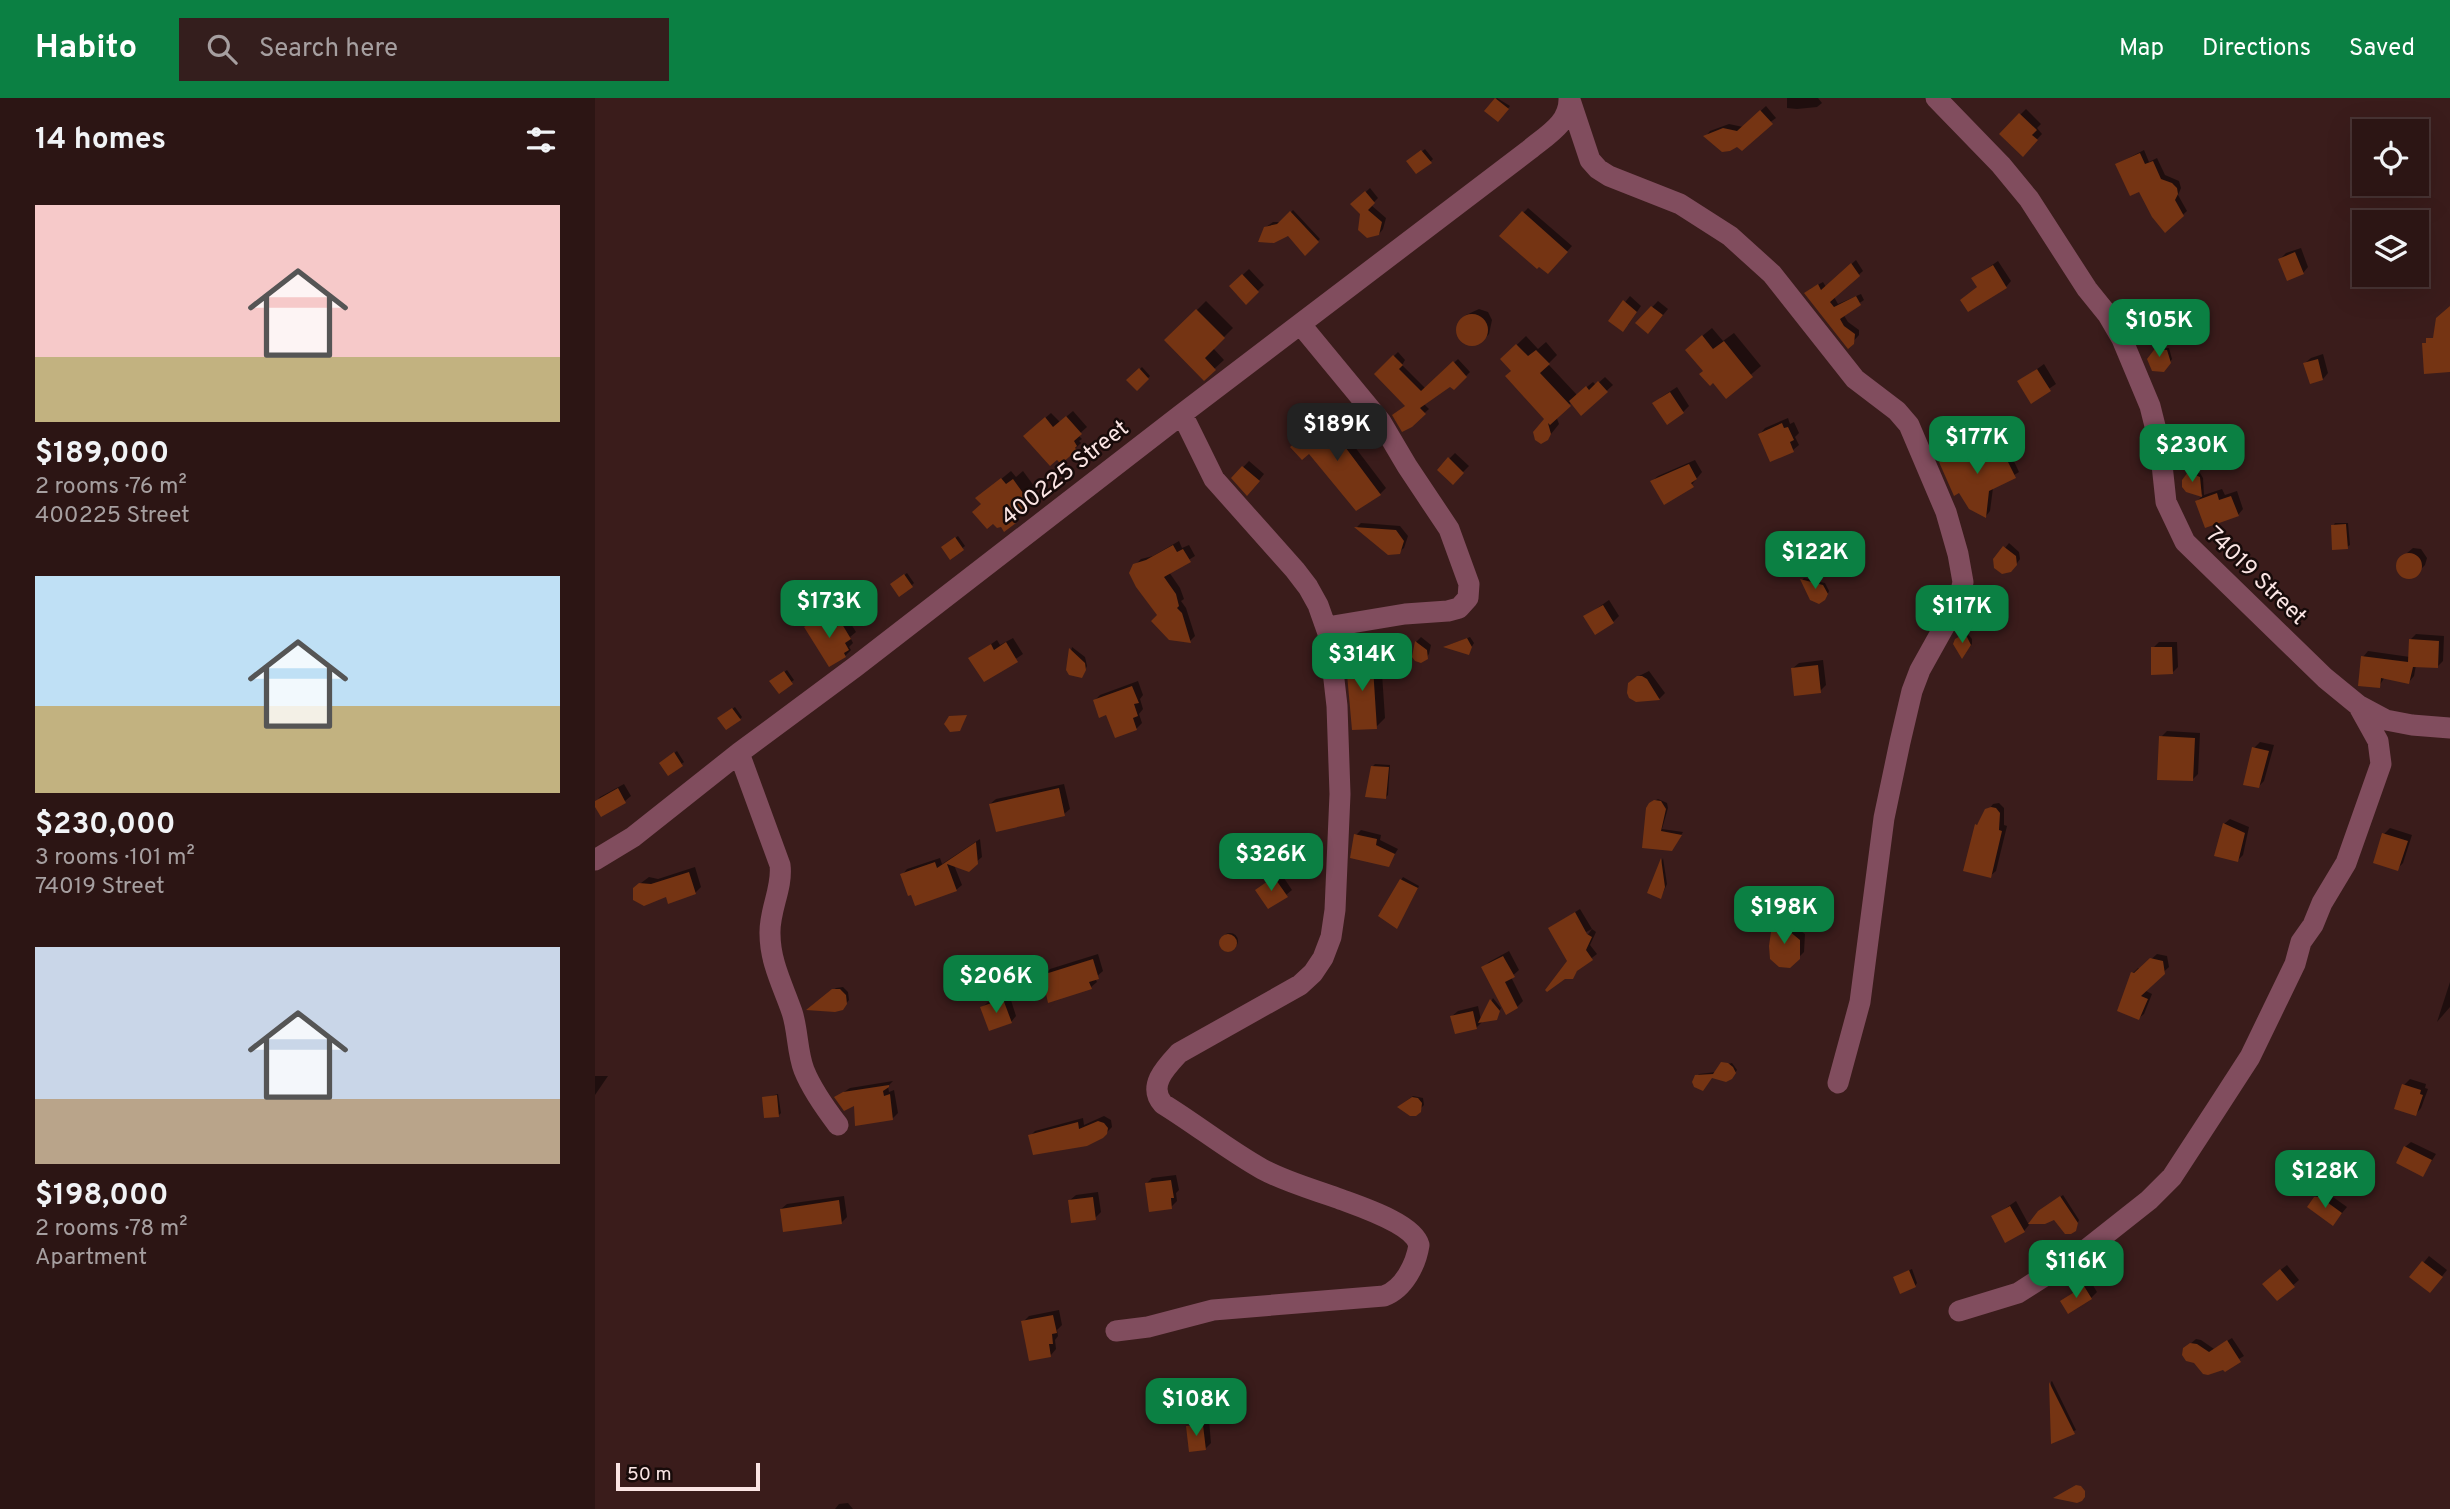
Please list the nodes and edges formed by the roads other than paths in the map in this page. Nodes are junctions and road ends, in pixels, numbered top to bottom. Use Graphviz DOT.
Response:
graph roads {
  1 [pos="1569,98"];
  2 [pos="1936,98"];
  3 [pos="1301,325"];
  4 [pos="1182,414"];
  5 [pos="1327,627"];
  6 [pos="2358,705"];
  7 [pos="2450,728"];
  8 [pos="739,753"];
  9 [pos="595,860"];
  10 [pos="1838,1083"];
  11 [pos="838,1125"];
  12 [pos="1959,1311"];
  13 [pos="1117,1331"];
  1 -- 3 [label="street, 400225 Street"];
  1 -- 10 [label="street"];
  2 -- 6 [label="street, 74019 Street"];
  3 -- 4 [label="street, 400225 Street"];
  3 -- 5 [label="street"];
  4 -- 5 [label="street"];
  4 -- 8 [label="street, 400225 Street"];
  5 -- 13 [label="street"];
  6 -- 7 [label="street, 74019 Street"];
  6 -- 12 [label="street"];
  8 -- 9 [label="street, 400225 Street"];
  8 -- 11 [label="street"];
}
